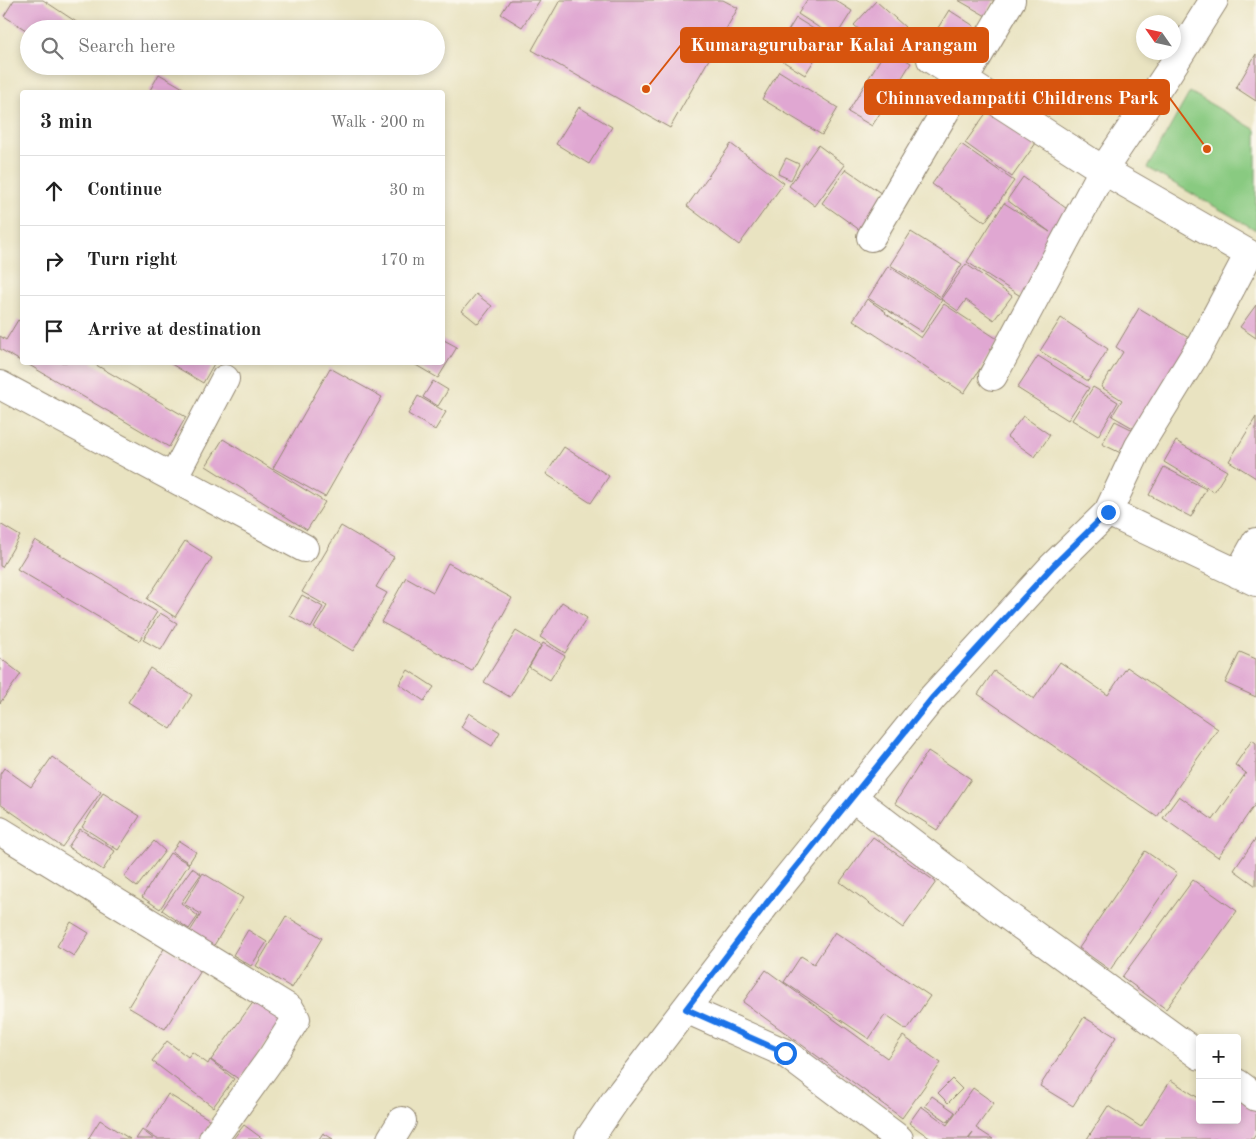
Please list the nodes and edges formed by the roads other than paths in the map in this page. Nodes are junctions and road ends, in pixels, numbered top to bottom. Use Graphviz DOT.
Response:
graph roads {
  1 [pos="1010,0"];
  2 [pos="1214,0"];
  3 [pos="931,59"];
  4 [pos="964,80"];
  5 [pos="1103,170"];
  6 [pos="870,237"];
  7 [pos="1252,256"];
  8 [pos="994,376"];
  9 [pos="225,379"];
  10 [pos="0,385"];
  11 [pos="173,478"];
  12 [pos="1108,512"];
  13 [pos="1256,542"];
  14 [pos="304,548"];
  15 [pos="1247,578"];
  16 [pos="852,797"];
  17 [pos="0,831"];
  18 [pos="686,1009"];
  19 [pos="1196,1053"];
  20 [pos="1241,1086"];
  21 [pos="1256,1096"];
  22 [pos="213,1139"];
  23 [pos="589,1139"];
  24 [pos="899,1139"];
  1 -- 4 [label="street"];
  2 -- 5 [label="street"];
  3 -- 4 [label="street"];
  4 -- 5 [label="street"];
  4 -- 6 [label="street"];
  5 -- 7 [label="street"];
  5 -- 8 [label="street"];
  7 -- 12 [label="street"];
  9 -- 11 [label="street"];
  10 -- 11 [label="street"];
  11 -- 14 [label="street"];
  12 -- 15 [label="street"];
  12 -- 16 [label="street"];
  13 -- 15 [label="street"];
  16 -- 18 [label="street"];
  16 -- 19 [label="street"];
  17 -- 22 [label="street"];
  18 -- 23 [label="street"];
  18 -- 24 [label="street"];
  20 -- 21 [label="street"];
}
